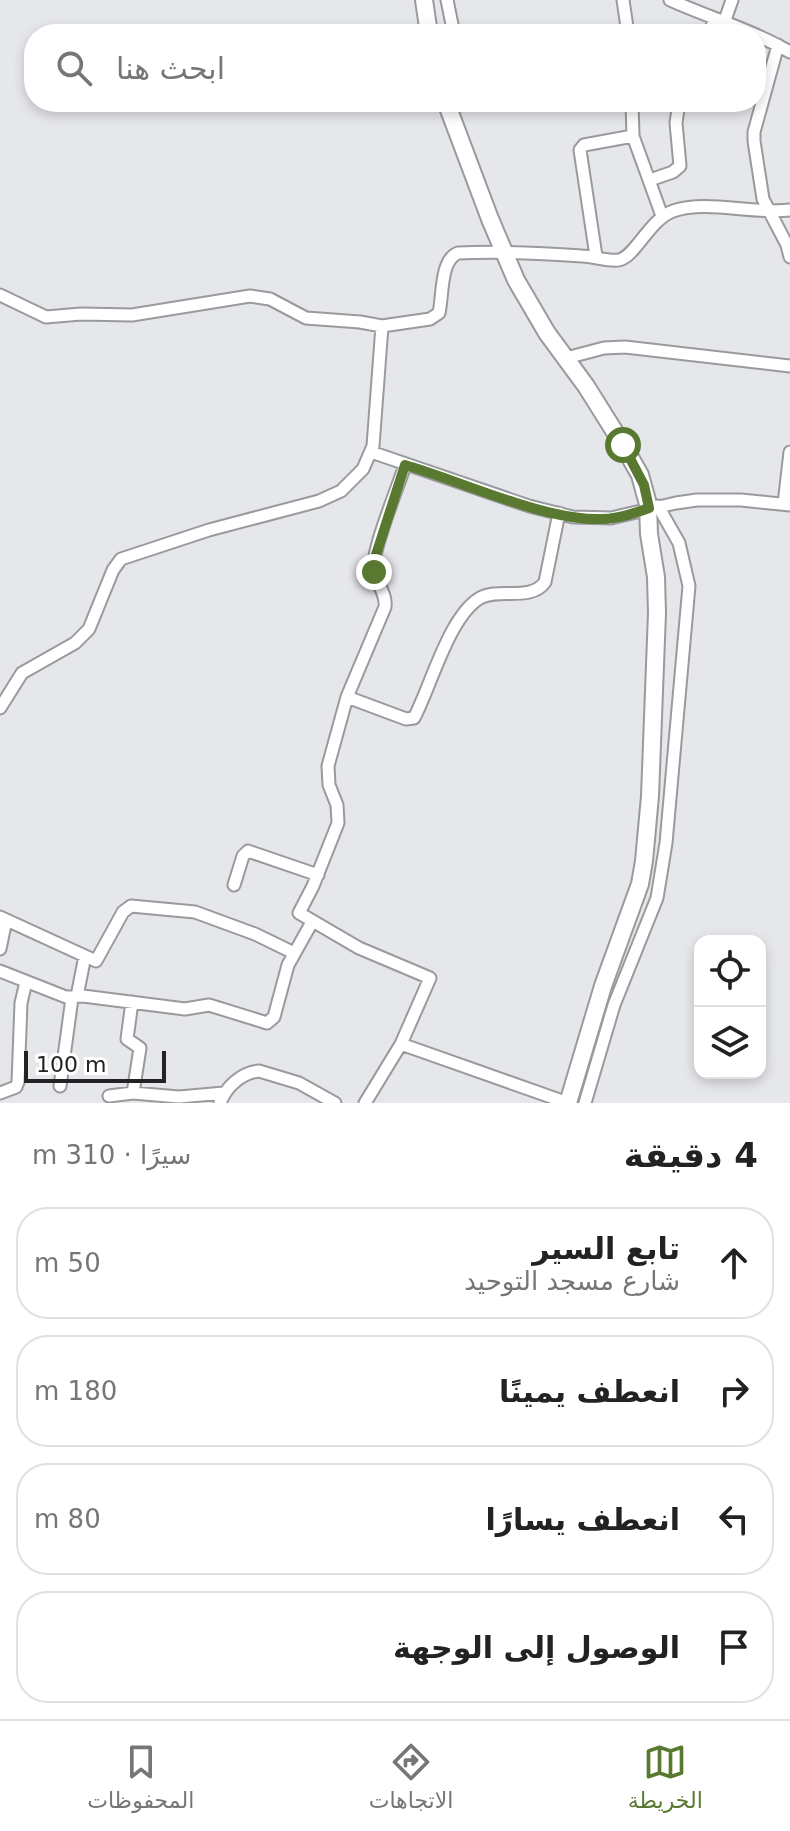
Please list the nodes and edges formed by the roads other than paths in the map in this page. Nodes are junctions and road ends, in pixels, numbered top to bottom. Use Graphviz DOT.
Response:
graph roads {
  1 [pos="424,0"];
  2 [pos="447,0"];
  3 [pos="623,0"];
  4 [pos="670,0"];
  5 [pos="732,0"];
  6 [pos="719,22"];
  7 [pos="428,24"];
  8 [pos="452,24"];
  9 [pos="627,24"];
  10 [pos="725,24"];
  11 [pos="766,38"];
  12 [pos="778,45"];
  13 [pos="790,52"];
  14 [pos="766,88"];
  15 [pos="450,112"];
  16 [pos="456,112"];
  17 [pos="632,112"];
  18 [pos="678,112"];
  19 [pos="760,112"];
  20 [pos="454,120"];
  21 [pos="633,136"];
  22 [pos="650,180"];
  23 [pos="790,210"];
  24 [pos="769,213"];
  25 [pos="662,216"];
  26 [pos="503,251"];
  27 [pos="596,256"];
  28 [pos="790,257"];
  29 [pos="0,295"];
  30 [pos="382,326"];
  31 [pos="566,358"];
  32 [pos="790,366"];
  33 [pos="371,452"];
  34 [pos="790,452"];
  35 [pos="405,465"];
  36 [pos="787,505"];
  37 [pos="653,507"];
  38 [pos="559,513"];
  39 [pos="347,697"];
  40 [pos="0,708"];
  41 [pos="318,875"];
  42 [pos="234,885"];
  43 [pos="3,918"];
  44 [pos="312,922"];
  45 [pos="0,949"];
  46 [pos="294,953"];
  47 [pos="85,956"];
  48 [pos="0,971"];
  49 [pos="26,982"];
  50 [pos="75,997"];
  51 [pos="132,1002"];
  52 [pos="401,1044"];
  53 [pos="60,1086"];
  54 [pos="0,1093"];
  55 [pos="133,1093"];
  56 [pos="109,1096"];
  57 [pos="222,1098"];
  58 [pos="335,1103"];
  59 [pos="365,1103"];
  60 [pos="568,1103"];
  61 [pos="585,1103"];
  1 -- 7 [label="main road"];
  2 -- 8 [label="street"];
  3 -- 9 [label="street"];
  4 -- 6 [label="street"];
  5 -- 6 [label="street"];
  6 -- 10 [label="street"];
  11 -- 12 [label="street"];
  12 -- 13 [label="street"];
  12 -- 14 [label="street"];
  15 -- 20 [label="main road"];
  16 -- 20 [label="street"];
  17 -- 21 [label="street"];
  18 -- 22 [label="street"];
  19 -- 24 [label="street"];
  20 -- 26 [label="main road"];
  21 -- 22 [label="street"];
  21 -- 27 [label="street"];
  22 -- 25 [label="street"];
  23 -- 24 [label="street"];
  24 -- 25 [label="street"];
  24 -- 28 [label="street"];
  25 -- 27 [label="street"];
  26 -- 27 [label="street"];
  26 -- 30 [label="street"];
  26 -- 31 [label="main road"];
  29 -- 30 [label="street"];
  30 -- 33 [label="street"];
  31 -- 32 [label="street"];
  31 -- 37 [label="main road"];
  33 -- 35 [label="street"];
  33 -- 40 [label="street"];
  34 -- 36 [label="street"];
  35 -- 38 [label="street"];
  35 -- 39 [label="street"];
  36 -- 37 [label="street"];
  37 -- 38 [label="street"];
  37 -- 60 [label="main road"];
  37 -- 61 [label="street"];
  38 -- 39 [label="street"];
  39 -- 41 [label="street"];
  41 -- 42 [label="street"];
  41 -- 44 [label="street"];
  43 -- 45 [label="street"];
  43 -- 47 [label="street"];
  44 -- 46 [label="street"];
  44 -- 52 [label="street"];
  46 -- 47 [label="street"];
  46 -- 51 [label="street"];
  47 -- 50 [label="street"];
  48 -- 49 [label="street"];
  49 -- 50 [label="street"];
  49 -- 54 [label="street"];
  50 -- 51 [label="street"];
  50 -- 53 [label="street"];
  51 -- 55 [label="street"];
  52 -- 59 [label="street"];
  52 -- 60 [label="street"];
  55 -- 56 [label="street"];
  55 -- 57 [label="street"];
  57 -- 58 [label="street"];
}
